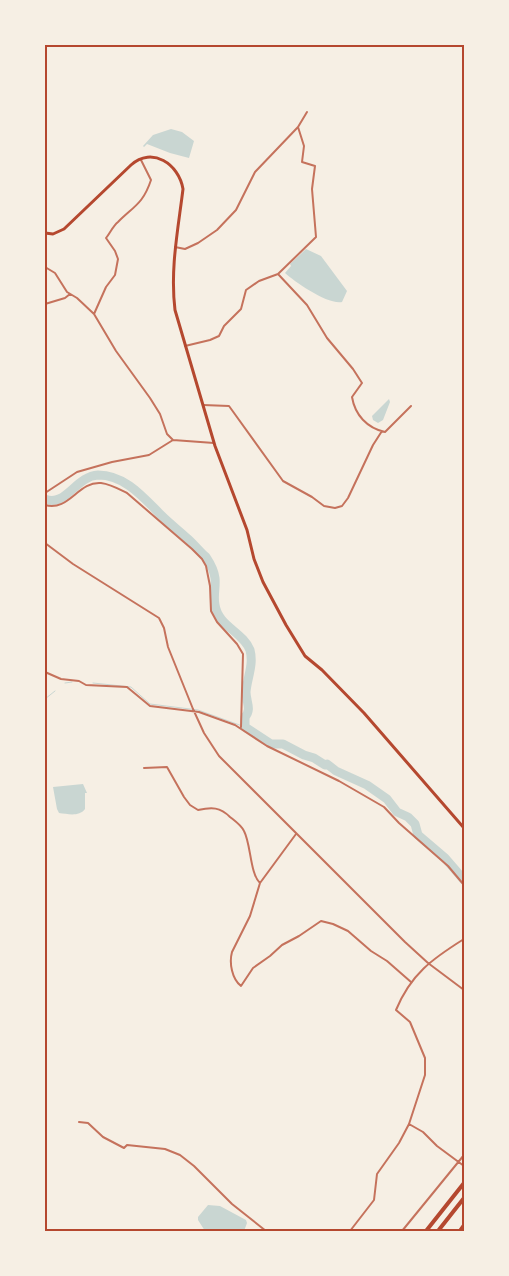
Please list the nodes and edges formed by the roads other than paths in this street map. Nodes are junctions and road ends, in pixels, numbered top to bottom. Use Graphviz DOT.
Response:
graph roads {
  1 [pos="307,112"];
  2 [pos="298,127"];
  3 [pos="140,158"];
  4 [pos="45,233"];
  5 [pos="175,248"];
  6 [pos="45,267"];
  7 [pos="278,274"];
  8 [pos="70,294"];
  9 [pos="45,304"];
  10 [pos="94,314"];
  11 [pos="185,346"];
  12 [pos="203,405"];
  13 [pos="411,406"];
  14 [pos="382,431"];
  15 [pos="173,440"];
  16 [pos="214,443"];
  17 [pos="46,493"];
  18 [pos="45,505"];
  19 [pos="45,543"];
  20 [pos="45,672"];
  21 [pos="193,710"];
  22 [pos="241,726"];
  23 [pos="144,768"];
  24 [pos="464,828"];
  25 [pos="296,834"];
  26 [pos="260,883"];
  27 [pos="464,885"];
  28 [pos="464,939"];
  29 [pos="428,963"];
  30 [pos="411,982"];
  31 [pos="464,990"];
  32 [pos="79,1122"];
  33 [pos="409,1124"];
  34 [pos="464,1155"];
  35 [pos="458,1162"];
  36 [pos="464,1166"];
  37 [pos="464,1183"];
  38 [pos="464,1198"];
  39 [pos="464,1224"];
  40 [pos="266,1231"];
  41 [pos="350,1231"];
  42 [pos="402,1231"];
  43 [pos="426,1231"];
  44 [pos="438,1231"];
  45 [pos="459,1231"];
  1 -- 2 [label="street"];
  2 -- 5 [label="street"];
  2 -- 7 [label="street"];
  3 -- 4 [label="main road"];
  3 -- 5 [label="main road"];
  3 -- 10 [label="street"];
  5 -- 11 [label="main road"];
  6 -- 8 [label="street"];
  7 -- 11 [label="street"];
  7 -- 14 [label="street"];
  8 -- 9 [label="street"];
  8 -- 10 [label="street"];
  10 -- 15 [label="street"];
  11 -- 12 [label="main road"];
  12 -- 14 [label="street"];
  12 -- 16 [label="main road"];
  13 -- 14 [label="street"];
  15 -- 16 [label="street"];
  15 -- 17 [label="street"];
  16 -- 24 [label="main road"];
  18 -- 22 [label="street"];
  19 -- 21 [label="street"];
  20 -- 21 [label="street"];
  21 -- 22 [label="street"];
  21 -- 25 [label="street"];
  22 -- 27 [label="street"];
  23 -- 26 [label="street"];
  25 -- 26 [label="street"];
  25 -- 29 [label="street"];
  26 -- 30 [label="street"];
  28 -- 29 [label="street"];
  29 -- 30 [label="street"];
  29 -- 31 [label="street"];
  30 -- 33 [label="street"];
  32 -- 40 [label="street"];
  33 -- 35 [label="street"];
  33 -- 41 [label="street"];
  34 -- 35 [label="street"];
  35 -- 36 [label="street"];
  35 -- 42 [label="street"];
  37 -- 43 [label="highway"];
  38 -- 44 [label="highway"];
  39 -- 45 [label="main road"];
}
